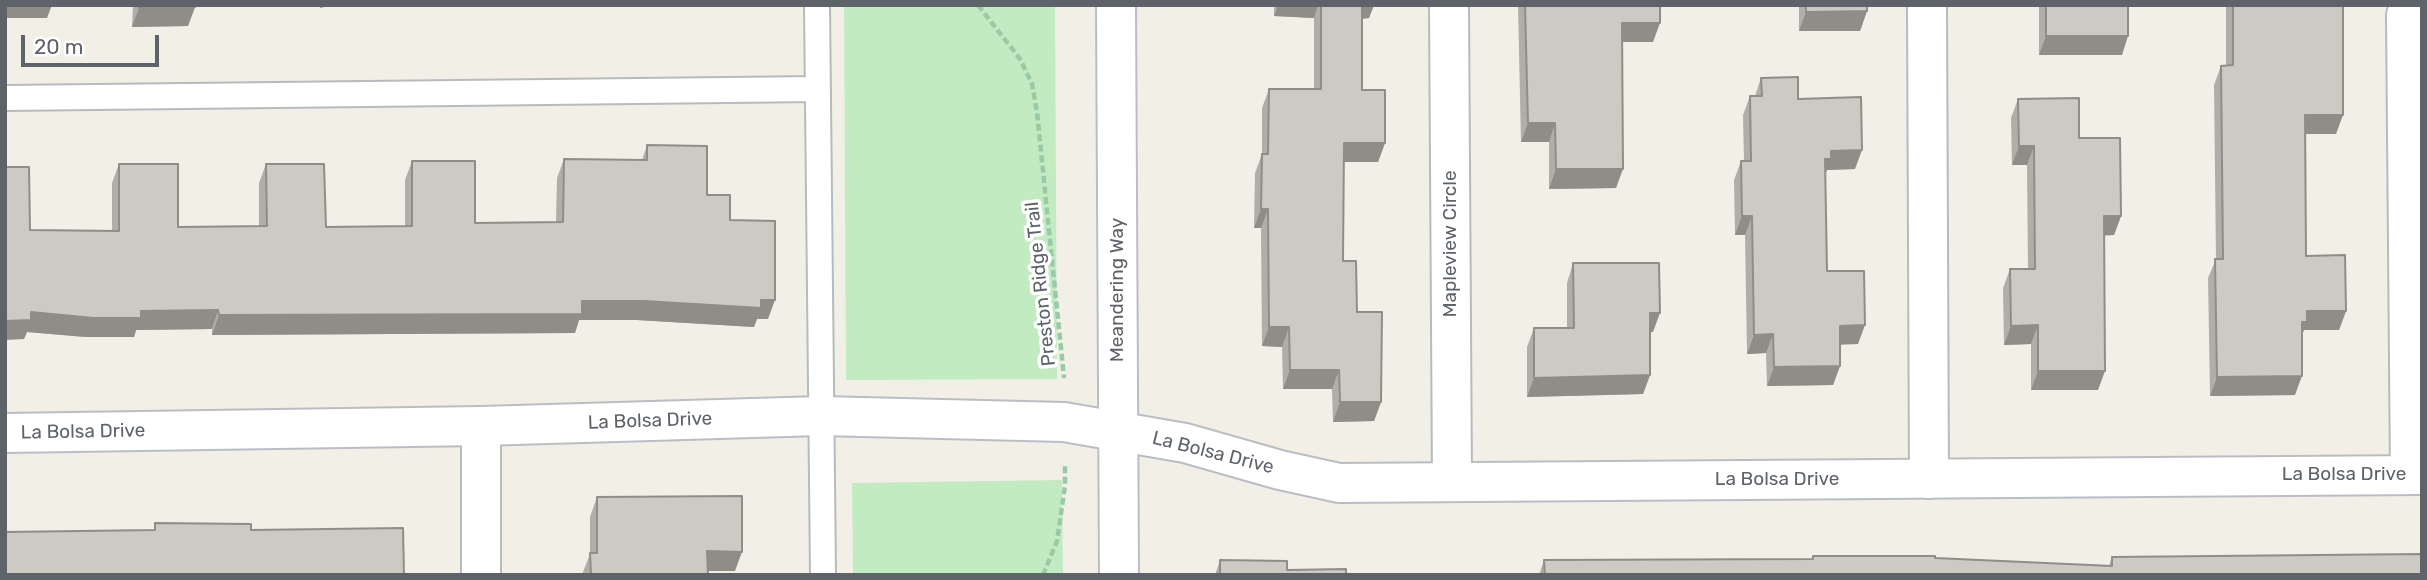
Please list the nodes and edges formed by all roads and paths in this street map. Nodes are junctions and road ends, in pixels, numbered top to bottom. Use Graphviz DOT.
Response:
graph roads {
  1 [pos="817,5"];
  2 [pos="978,5"];
  3 [pos="1116,5"];
  4 [pos="1449,5"];
  5 [pos="1927,5"];
  6 [pos="2412,5"];
  7 [pos="818,89"];
  8 [pos="5,98"];
  9 [pos="821,416"];
  10 [pos="1064,422"];
  11 [pos="481,426"];
  12 [pos="1119,431"];
  13 [pos="5,433"];
  14 [pos="2416,475"];
  15 [pos="1929,479"];
  16 [pos="1452,482"];
  17 [pos="481,575"];
  18 [pos="823,575"];
  19 [pos="1043,575"];
  20 [pos="1119,575"];
  1 -- 7 [label="lane"];
  2 -- 10 [label="path, Preston Ridge Trail"];
  3 -- 12 [label="street, Meandering Way"];
  4 -- 16 [label="street, Mapleview Circle"];
  5 -- 15 [label="street"];
  6 -- 14 [label="street"];
  7 -- 8 [label="lane"];
  7 -- 9 [label="lane"];
  9 -- 10 [label="street, La Bolsa Drive"];
  9 -- 11 [label="street, La Bolsa Drive"];
  9 -- 18 [label="lane"];
  10 -- 12 [label="street, La Bolsa Drive"];
  10 -- 19 [label="path, Preston Ridge Trail"];
  11 -- 13 [label="street, La Bolsa Drive"];
  11 -- 17 [label="street"];
  12 -- 16 [label="street, La Bolsa Drive"];
  12 -- 20 [label="street, Meandering Way"];
  14 -- 15 [label="street, La Bolsa Drive"];
  15 -- 16 [label="street, La Bolsa Drive"];
}
